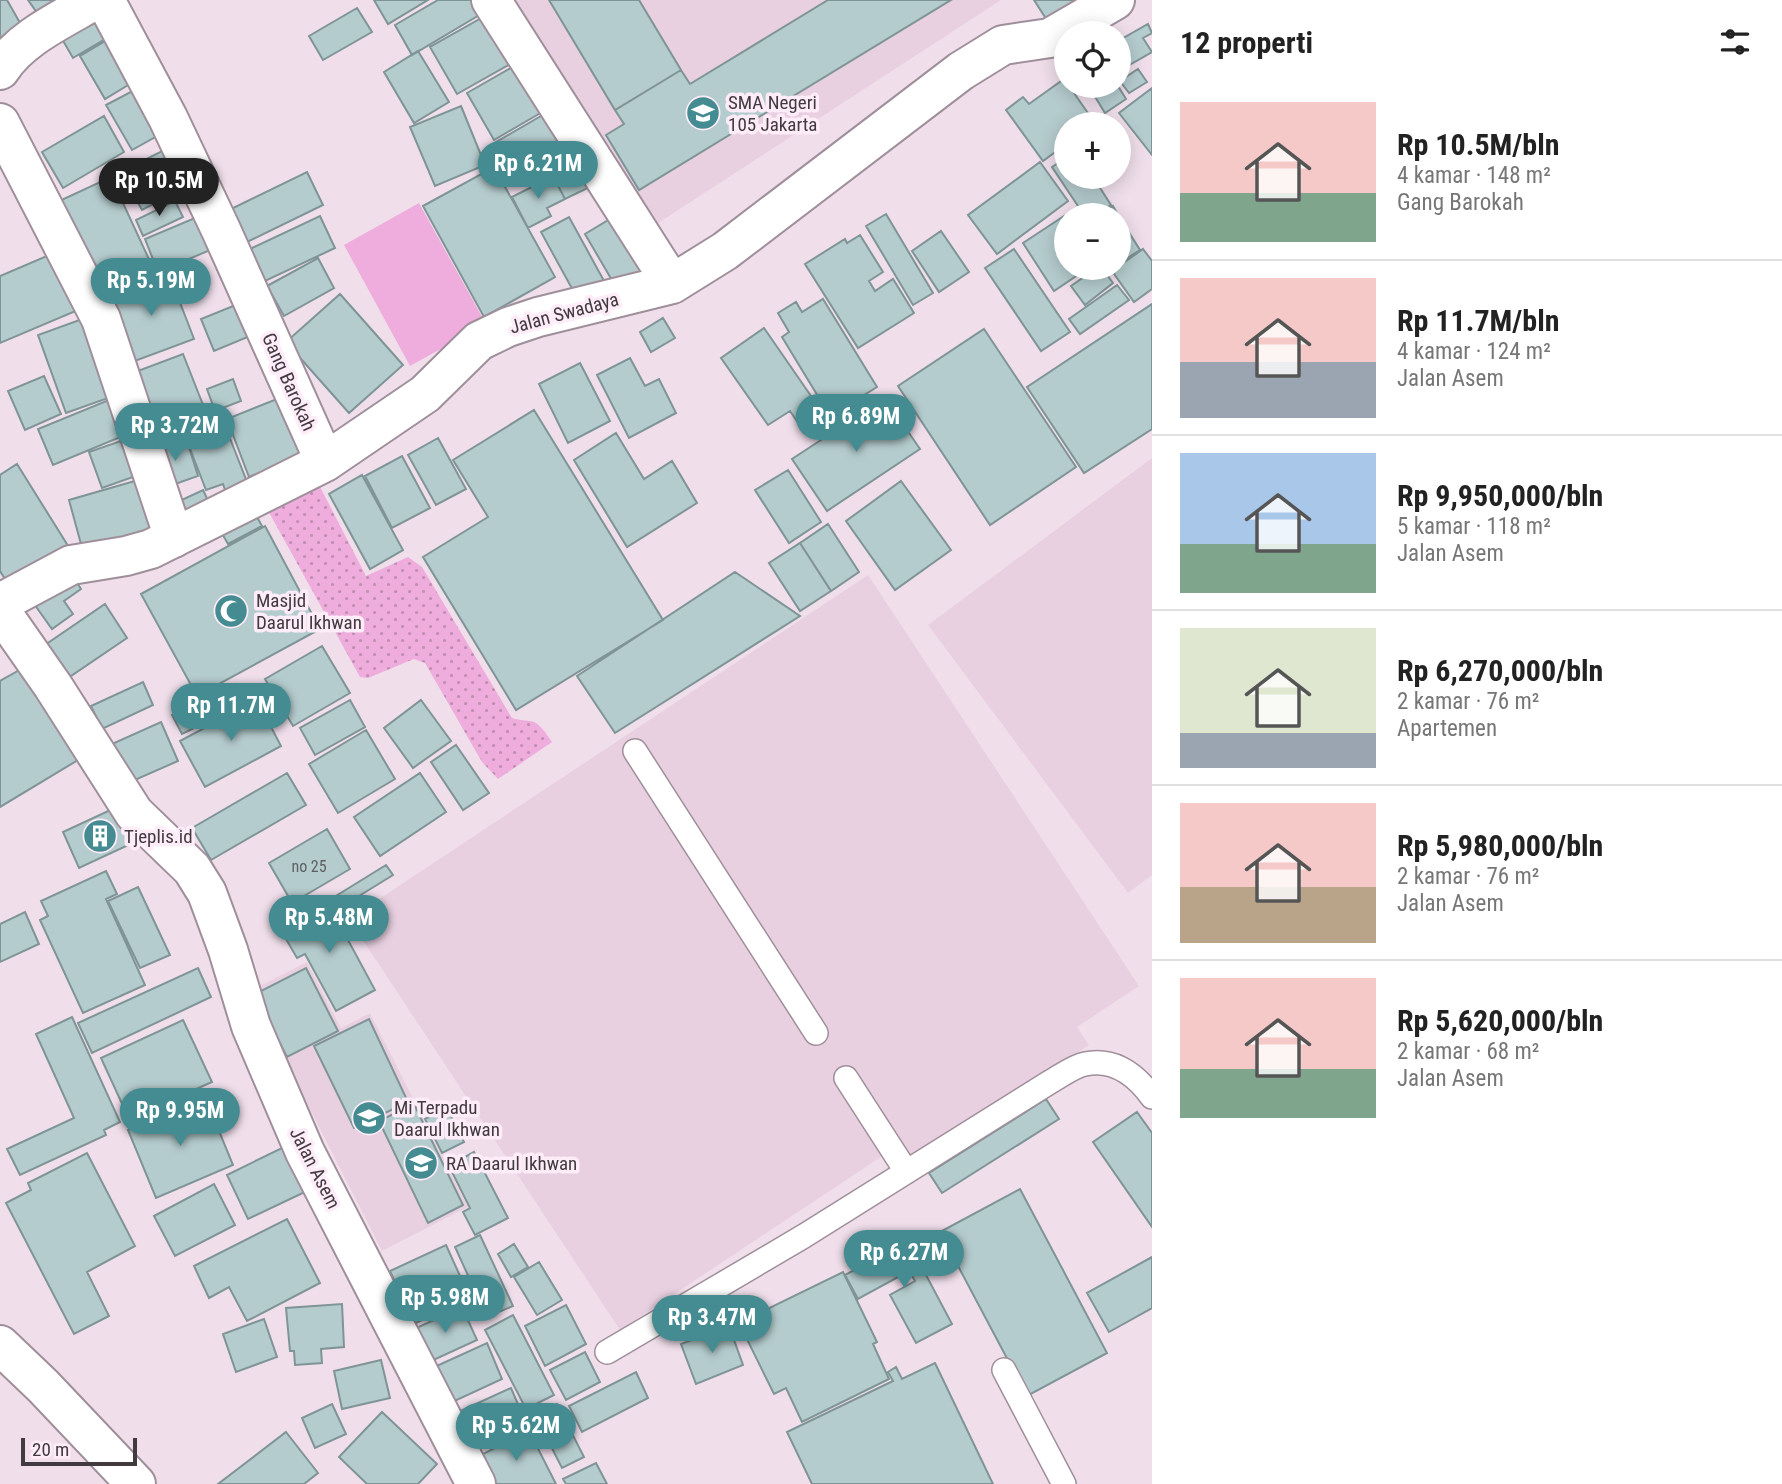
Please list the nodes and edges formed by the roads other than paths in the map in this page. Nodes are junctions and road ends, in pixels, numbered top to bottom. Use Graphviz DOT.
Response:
graph roads {
  1 [pos="95,0"];
  2 [pos="105,0"];
  3 [pos="491,0"];
  4 [pos="1115,0"];
  5 [pos="0,70"];
  6 [pos="0,123"];
  7 [pos="672,284"];
  8 [pos="324,462"];
  9 [pos="174,538"];
  10 [pos="0,603"];
  11 [pos="0,610"];
  12 [pos="635,751"];
  13 [pos="816,1033"];
  14 [pos="846,1078"];
  15 [pos="1152,1097"];
  16 [pos="906,1171"];
  17 [pos="0,1345"];
  18 [pos="607,1352"];
  19 [pos="1004,1370"];
  20 [pos="136,1484"];
  21 [pos="476,1484"];
  22 [pos="1064,1484"];
  1 -- 5 [label="street"];
  2 -- 8 [label="street, Gang Barokah"];
  3 -- 7 [label="street"];
  4 -- 7 [label="street, Jalan Swadaya"];
  6 -- 9 [label="street"];
  7 -- 8 [label="street, Jalan Swadaya"];
  8 -- 9 [label="street, Jalan Swadaya"];
  9 -- 10 [label="street, Jalan Swadaya"];
  11 -- 21 [label="street, Jalan Asem"];
  12 -- 13 [label="lane"];
  14 -- 16 [label="lane"];
  15 -- 16 [label="lane"];
  16 -- 18 [label="lane"];
  17 -- 20 [label="street"];
  19 -- 22 [label="lane"];
}
